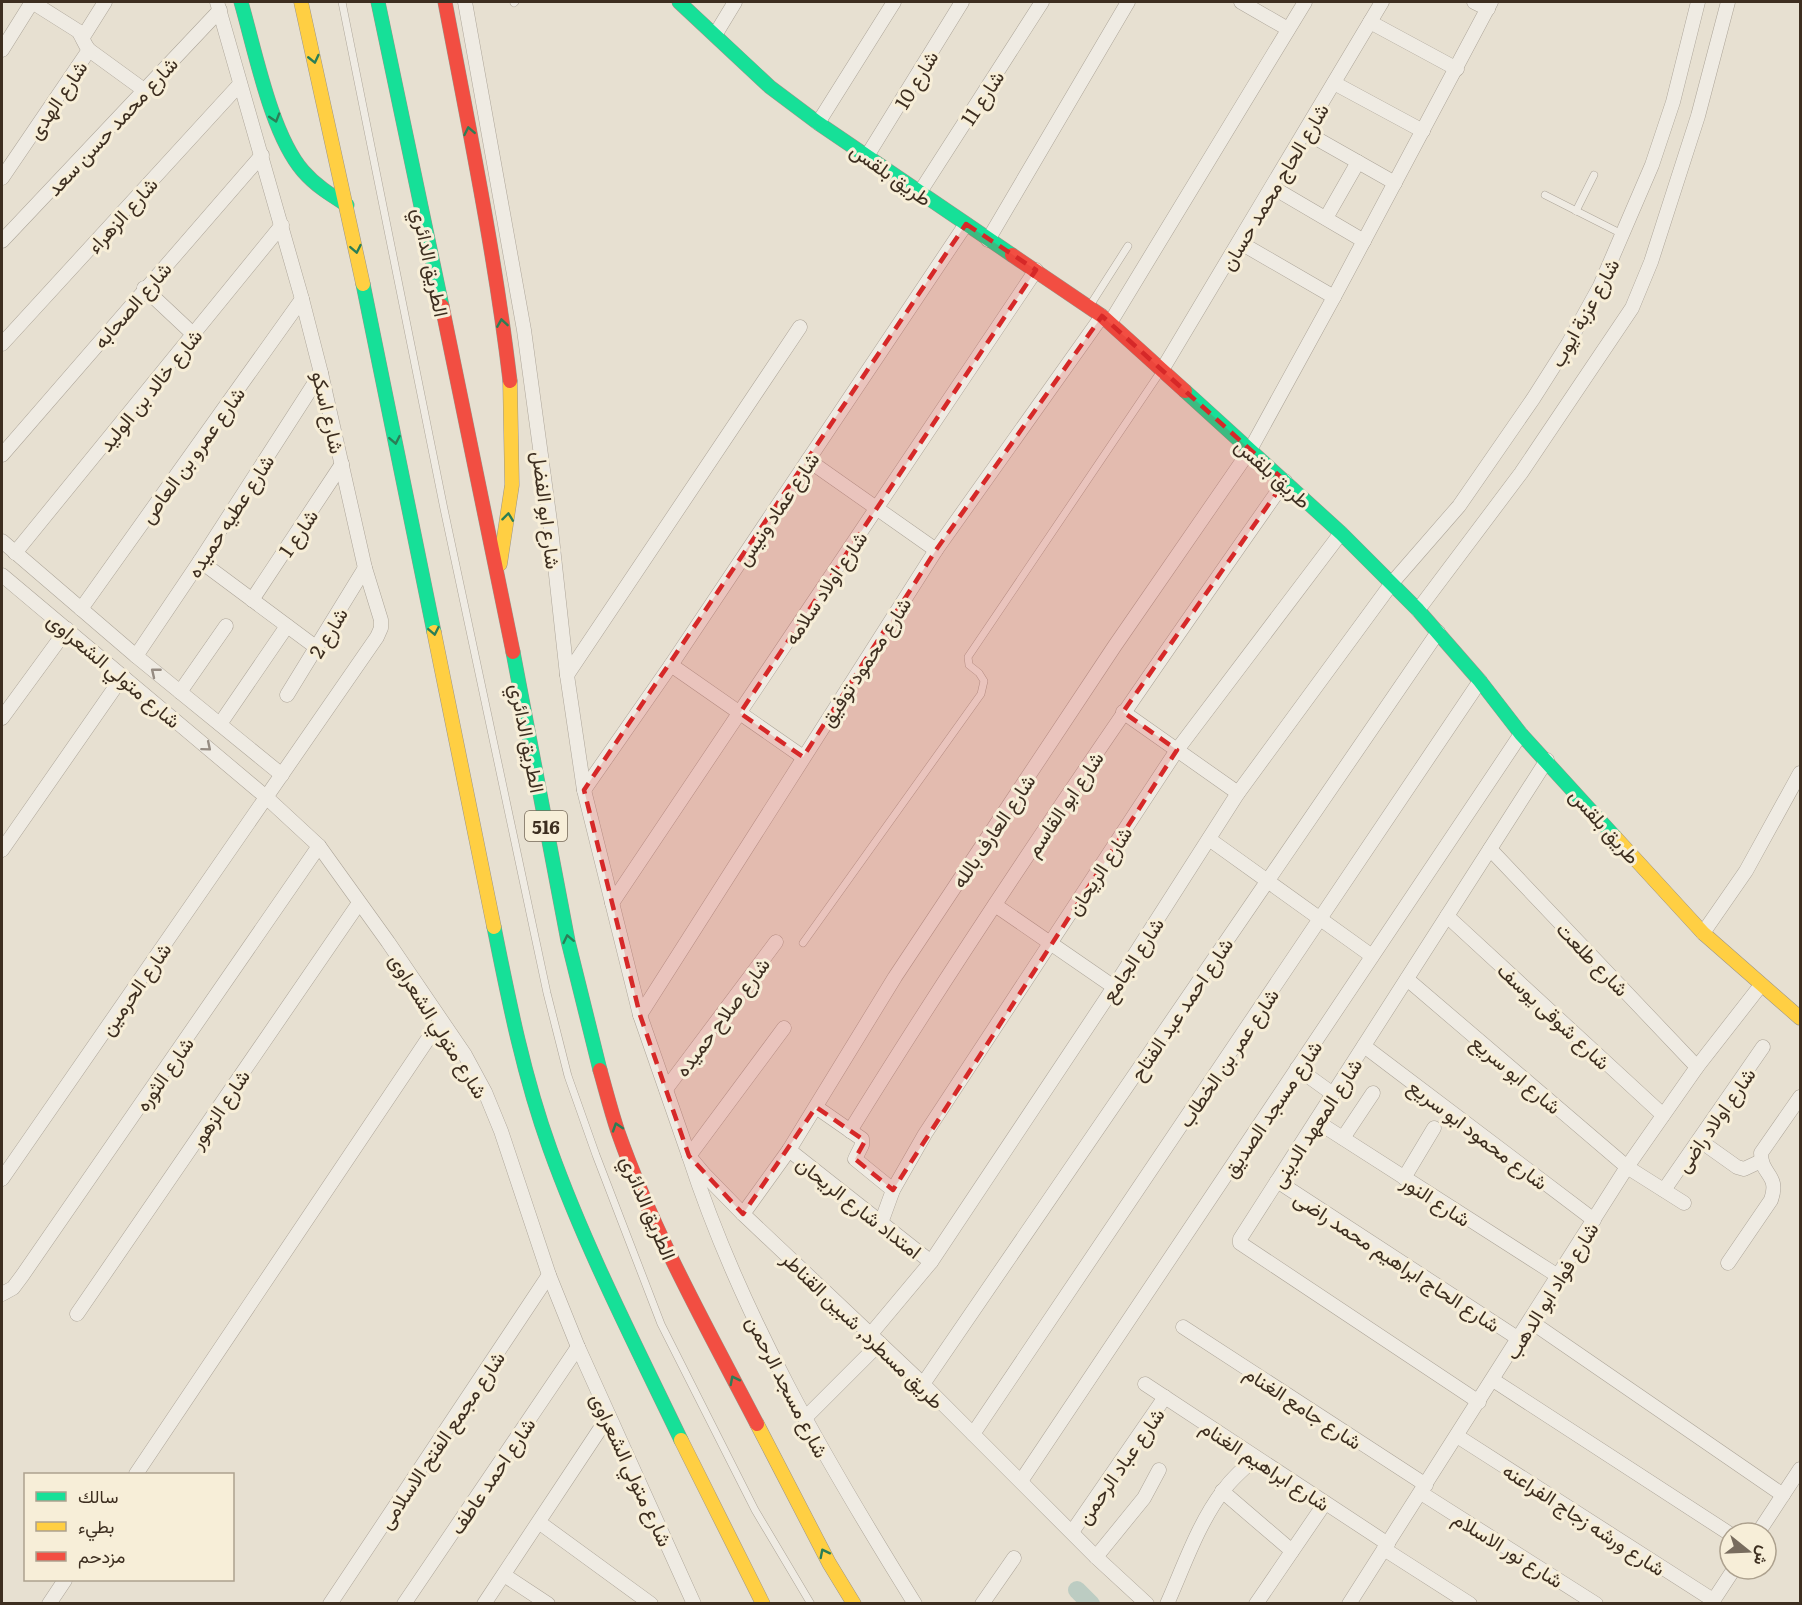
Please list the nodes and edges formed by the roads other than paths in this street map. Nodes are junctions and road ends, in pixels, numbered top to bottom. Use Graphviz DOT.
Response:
graph roads {
  1 [pos="32,2"];
  2 [pos="105,2"];
  3 [pos="241,2"];
  4 [pos="301,2"];
  5 [pos="342,2"];
  6 [pos="378,2"];
  7 [pos="445,2"];
  8 [pos="465,2"];
  9 [pos="679,2"];
  10 [pos="735,2"];
  11 [pos="894,2"];
  12 [pos="962,2"];
  13 [pos="1042,2"];
  14 [pos="1128,2"];
  15 [pos="1241,2"];
  16 [pos="1305,2"];
  17 [pos="1382,2"];
  18 [pos="1474,2"];
  19 [pos="1698,2"];
  20 [pos="1728,2"];
  21 [pos="1490,5"];
  22 [pos="218,6"];
  23 [pos="1370,22"];
  24 [pos="1288,29"];
  25 [pos="715,35"];
  26 [pos="86,44"];
  27 [pos="2,50"];
  28 [pos="1457,69"];
  29 [pos="1334,83"];
  30 [pos="240,84"];
  31 [pos="144,90"];
  32 [pos="818,123"];
  33 [pos="1423,131"];
  34 [pos="1305,132"];
  35 [pos="262,154"];
  36 [pos="867,156"];
  37 [pos="1358,162"];
  38 [pos="1594,175"];
  39 [pos="2,178"];
  40 [pos="1395,183"];
  41 [pos="1272,187"];
  42 [pos="920,192"];
  43 [pos="1545,195"];
  44 [pos="347,205"];
  45 [pos="1576,211"];
  46 [pos="1326,218"];
  47 [pos="966,224"];
  48 [pos="282,225"];
  49 [pos="1624,235"];
  50 [pos="988,240"];
  51 [pos="2,241"];
  52 [pos="1239,242"];
  53 [pos="1364,242"];
  54 [pos="1128,246"];
  55 [pos="1036,270"];
  56 [pos="144,288"];
  57 [pos="1335,297"];
  58 [pos="302,299"];
  59 [pos="1089,307"];
  60 [pos="1106,320"];
  61 [pos="800,327"];
  62 [pos="193,334"];
  63 [pos="2,345"];
  64 [pos="1162,370"];
  65 [pos="321,373"];
  66 [pos="1250,450"];
  67 [pos="2,455"];
  68 [pos="808,460"];
  69 [pos="342,464"];
  70 [pos="1285,481"];
  71 [pos="877,508"];
  72 [pos="1341,533"];
  73 [pos="2,542"];
  74 [pos="936,550"];
  75 [pos="15,552"];
  76 [pos="200,561"];
  77 [pos="365,568"];
  78 [pos="498,575"];
  79 [pos="2,577"];
  80 [pos="1392,583"];
  81 [pos="252,600"];
  82 [pos="81,609"];
  83 [pos="1418,610"];
  84 [pos="226,626"];
  85 [pos="287,626"];
  86 [pos="67,628"];
  87 [pos="1438,632"];
  88 [pos="317,648"];
  89 [pos="136,656"];
  90 [pos="671,665"];
  91 [pos="567,675"];
  92 [pos="123,676"];
  93 [pos="1480,681"];
  94 [pos="180,692"];
  95 [pos="287,695"];
  96 [pos="1123,712"];
  97 [pos="740,713"];
  98 [pos="2,718"];
  99 [pos="220,724"];
  100 [pos="1521,734"];
  101 [pos="1177,750"];
  102 [pos="803,757"];
  103 [pos="1547,760"];
  104 [pos="1800,773"];
  105 [pos="282,775"];
  106 [pos="584,790"];
  107 [pos="1238,793"];
  108 [pos="267,797"];
  109 [pos="1209,839"];
  110 [pos="319,846"];
  111 [pos="1490,849"];
  112 [pos="2,850"];
  113 [pos="1267,880"];
  114 [pos="359,903"];
  115 [pos="612,903"];
  116 [pos="995,905"];
  117 [pos="1447,916"];
  118 [pos="1320,918"];
  119 [pos="1703,933"];
  120 [pos="776,942"];
  121 [pos="802,943"];
  122 [pos="1050,943"];
  123 [pos="1372,956"];
  124 [pos="1407,979"];
  125 [pos="1761,985"];
  126 [pos="1114,987"];
  127 [pos="640,1015"];
  128 [pos="1800,1018"];
  129 [pos="441,1021"];
  130 [pos="784,1028"];
  131 [pos="1364,1046"];
  132 [pos="1763,1047"];
  133 [pos="1698,1067"];
  134 [pos="1298,1068"];
  135 [pos="666,1089"];
  136 [pos="1373,1093"];
  137 [pos="1333,1094"];
  138 [pos="1800,1096"];
  139 [pos="816,1107"];
  140 [pos="1663,1115"];
  141 [pos="1316,1121"];
  142 [pos="1434,1128"];
  143 [pos="850,1131"];
  144 [pos="1343,1138"];
  145 [pos="1699,1140"];
  146 [pos="789,1150"];
  147 [pos="689,1156"];
  148 [pos="1761,1161"];
  149 [pos="1627,1167"];
  150 [pos="1404,1178"];
  151 [pos="2,1179"];
  152 [pos="1277,1181"];
  153 [pos="893,1190"];
  154 [pos="1664,1191"];
  155 [pos="1684,1203"];
  156 [pos="743,1214"];
  157 [pos="1594,1220"];
  158 [pos="881,1223"];
  159 [pos="931,1262"];
  160 [pos="1728,1263"];
  161 [pos="549,1275"];
  162 [pos="1558,1276"];
  163 [pos="2,1293"];
  164 [pos="77,1314"];
  165 [pos="1530,1321"];
  166 [pos="1183,1327"];
  167 [pos="875,1339"];
  168 [pos="1519,1339"];
  169 [pos="578,1347"];
  170 [pos="1493,1380"];
  171 [pos="923,1384"];
  172 [pos="1145,1384"];
  173 [pos="1166,1397"];
  174 [pos="1479,1402"];
  175 [pos="608,1417"];
  176 [pos="805,1418"];
  177 [pos="973,1434"];
  178 [pos="1457,1436"];
  179 [pos="1256,1458"];
  180 [pos="1800,1469"];
  181 [pos="1159,1470"];
  182 [pos="137,1473"];
  183 [pos="1021,1481"];
  184 [pos="1423,1489"];
  185 [pos="1222,1491"];
  186 [pos="1783,1495"];
  187 [pos="1325,1503"];
  188 [pos="1766,1521"];
  189 [pos="540,1523"];
  190 [pos="1718,1526"];
  191 [pos="1072,1532"];
  192 [pos="1386,1547"];
  193 [pos="1292,1551"];
  194 [pos="1096,1557"];
  195 [pos="1014,1558"];
  196 [pos="504,1575"];
  197 [pos="64,1581"];
  198 [pos="1726,1581"];
  199 [pos="1712,1602"];
  200 [pos="49,1604"];
  201 [pos="330,1604"];
  202 [pos="404,1604"];
  203 [pos="484,1604"];
  204 [pos="548,1604"];
  205 [pos="651,1604"];
  206 [pos="694,1604"];
  207 [pos="763,1604"];
  208 [pos="811,1604"];
  209 [pos="854,1604"];
  210 [pos="915,1604"];
  211 [pos="982,1604"];
  212 [pos="1147,1604"];
  213 [pos="1167,1604"];
  214 [pos="1256,1604"];
  215 [pos="1349,1604"];
  216 [pos="1470,1604"];
  217 [pos="1596,1604"];
  1 -- 26 [label="street"];
  1 -- 27 [label="street"];
  2 -- 26 [label="street, شارع الهدى"];
  3 -- 44 [label="main road, one-way"];
  4 -- 44 [label="main road, one-way"];
  5 -- 208 [label="lane"];
  6 -- 78 [label="main road, الطريق الدائري / 516"];
  78 -- 7 [label="main road, one-way"];
  8 -- 91 [label="street, شارع ابو الفضل"];
  9 -- 25 [label="main road, طريق بلقس"];
  10 -- 25 [label="street"];
  11 -- 32 [label="street"];
  12 -- 36 [label="street, شارع 10"];
  13 -- 42 [label="street, شارع 11"];
  14 -- 50 [label="street"];
  15 -- 24 [label="street"];
  16 -- 24 [label="street"];
  17 -- 23 [label="street, شارع الحاج محمد حسان"];
  18 -- 21 [label="street"];
  19 -- 49 [label="street, شارع عزبة ايوب"];
  20 -- 83 [label="street"];
  21 -- 28 [label="street, شارع العارف بالله"];
  22 -- 30 [label="street, شارع اسكو"];
  22 -- 31 [label="street, شارع محمد حسن سعد"];
  23 -- 28 [label="street"];
  23 -- 29 [label="street, شارع الحاج محمد حسان"];
  24 -- 60 [label="street"];
  25 -- 32 [label="main road, طريق بلقس"];
  26 -- 31 [label="street"];
  26 -- 39 [label="street, شارع الهدى"];
  28 -- 33 [label="street, شارع العارف بالله"];
  29 -- 33 [label="street"];
  29 -- 34 [label="street, شارع الحاج محمد حسان"];
  30 -- 35 [label="street, شارع اسكو"];
  30 -- 63 [label="street, شارع الزهراء"];
  31 -- 51 [label="street, شارع محمد حسن سعد"];
  32 -- 36 [label="main road, طريق بلقس"];
  33 -- 40 [label="street, شارع العارف بالله"];
  34 -- 37 [label="street"];
  34 -- 41 [label="street, شارع الحاج محمد حسان"];
  35 -- 48 [label="street, شارع اسكو"];
  35 -- 56 [label="street, شارع الصحابه"];
  36 -- 42 [label="main road, طريق بلقس"];
  37 -- 40 [label="street"];
  37 -- 46 [label="street"];
  38 -- 45 [label="lane"];
  40 -- 53 [label="street, شارع العارف بالله"];
  41 -- 46 [label="street"];
  41 -- 52 [label="street, شارع الحاج محمد حسان"];
  42 -- 47 [label="main road, طريق بلقس"];
  43 -- 45 [label="lane"];
  44 -- 207 [label="main road, one-way"];
  45 -- 49 [label="lane"];
  46 -- 53 [label="street"];
  47 -- 50 [label="main road, طريق بلقس"];
  47 -- 68 [label="street, شارع عماد ونيس"];
  48 -- 58 [label="street, شارع اسكو"];
  48 -- 62 [label="street, شارع خالد بن الوليد"];
  49 -- 80 [label="street, شارع عزبة ايوب"];
  50 -- 55 [label="main road, طريق بلقس"];
  52 -- 57 [label="street"];
  52 -- 64 [label="street, شارع الحاج محمد حسان"];
  53 -- 57 [label="street, شارع العارف بالله"];
  54 -- 59 [label="lane"];
  55 -- 59 [label="main road, طريق بلقس"];
  55 -- 71 [label="street, شارع اولاد سلامه"];
  56 -- 62 [label="street"];
  56 -- 67 [label="street, شارع الصحابه"];
  57 -- 66 [label="street, شارع العارف بالله"];
  58 -- 65 [label="street, شارع اسكو"];
  58 -- 82 [label="street, شارع عمرو بن العاص"];
  59 -- 60 [label="main road, طريق بلقس"];
  60 -- 64 [label="main road, طريق بلقس"];
  60 -- 74 [label="street, شارع محمود توفيق"];
  61 -- 91 [label="street"];
  62 -- 75 [label="street, شارع خالد بن الوليد"];
  64 -- 66 [label="main road, طريق بلقس"];
  64 -- 121 [label="lane"];
  65 -- 69 [label="street, شارع اسكو"];
  65 -- 76 [label="street, شارع عطيه حميده"];
  66 -- 70 [label="main road, طريق بلقس"];
  66 -- 139 [label="street, شارع العارف بالله"];
  68 -- 71 [label="street"];
  68 -- 90 [label="street, شارع عماد ونيس"];
  69 -- 77 [label="street, شارع اسكو"];
  69 -- 81 [label="street, شارع 1"];
  70 -- 72 [label="main road, طريق بلقس"];
  70 -- 96 [label="street, شارع ابو القاسم"];
  71 -- 74 [label="street"];
  71 -- 97 [label="street, شارع اولاد سلامه"];
  72 -- 80 [label="main road, طريق بلقس"];
  72 -- 101 [label="street, شارع الريحان"];
  73 -- 75 [label="street, شارع متولي الشعراوى"];
  74 -- 102 [label="street, شارع محمود توفيق"];
  75 -- 82 [label="street, شارع متولي الشعراوى"];
  76 -- 81 [label="street"];
  76 -- 89 [label="street, شارع عطيه حميده"];
  77 -- 88 [label="street, شارع 2"];
  77 -- 105 [label="street, شارع اسكو"];
  209 -- 78 [label="main road, الطريق الدائري / 516, one-way"];
  79 -- 86 [label="street, شارع متولي الشعراوى"];
  80 -- 83 [label="main road, طريق بلقس"];
  80 -- 107 [label="street, شارع الجامع"];
  81 -- 85 [label="street"];
  82 -- 89 [label="street, شارع متولي الشعراوى"];
  83 -- 87 [label="main road, طريق بلقس"];
  84 -- 94 [label="street"];
  85 -- 88 [label="street"];
  85 -- 99 [label="street"];
  86 -- 92 [label="street, شارع متولي الشعراوى"];
  86 -- 98 [label="street"];
  87 -- 93 [label="main road, طريق بلقس"];
  87 -- 113 [label="street, شارع احمد عبد الفتاح"];
  88 -- 95 [label="street, شارع 2"];
  94 -- 89 [label="street, شارع متولي الشعراوى, one-way"];
  90 -- 97 [label="street"];
  90 -- 106 [label="street, شارع عماد ونيس"];
  91 -- 106 [label="street, شارع ابو الفضل"];
  92 -- 108 [label="street, شارع متولي الشعراوى, one-way"];
  92 -- 112 [label="street"];
  93 -- 100 [label="main road, طريق بلقس"];
  93 -- 118 [label="street, شارع عمر بن الخطاب"];
  94 -- 99 [label="street, شارع متولي الشعراوى"];
  96 -- 101 [label="street"];
  96 -- 116 [label="street, شارع ابو القاسم"];
  97 -- 102 [label="street"];
  97 -- 115 [label="street, شارع اولاد سلامه"];
  99 -- 105 [label="street, شارع متولي الشعراوى"];
  100 -- 103 [label="main road, طريق بلقس"];
  100 -- 123 [label="street, شارع مسجد الصديق"];
  101 -- 107 [label="street"];
  101 -- 122 [label="street, شارع الريحان"];
  102 -- 127 [label="street, شارع محمود توفيق"];
  103 -- 111 [label="street, شارع المعهد الدينى"];
  103 -- 119 [label="main road, طريق بلقس"];
  104 -- 119 [label="street"];
  105 -- 108 [label="street, شارع اسكو"];
  106 -- 115 [label="street, شارع ابو الفضل"];
  107 -- 109 [label="street, شارع الجامع"];
  108 -- 110 [label="street, شارع متولي الشعراوى"];
  108 -- 151 [label="street, شارع الحرمين"];
  109 -- 113 [label="street"];
  109 -- 126 [label="street, شارع الجامع"];
  110 -- 114 [label="street, شارع متولي الشعراوى"];
  110 -- 163 [label="street, شارع الثوره"];
  111 -- 117 [label="street, شارع المعهد الدينى"];
  111 -- 133 [label="street, شارع طلعت"];
  113 -- 118 [label="street"];
  113 -- 171 [label="street, شارع احمد عبد الفتاح"];
  114 -- 129 [label="street, شارع متولي الشعراوى"];
  114 -- 164 [label="street, شارع الزهور"];
  115 -- 127 [label="street, شارع ابو الفضل"];
  116 -- 122 [label="street"];
  116 -- 143 [label="street, شارع ابو القاسم"];
  117 -- 124 [label="street, شارع المعهد الدينى"];
  117 -- 140 [label="street, شارع شوقى يوسف"];
  118 -- 123 [label="street"];
  118 -- 177 [label="street, شارع عمر بن الخطاب"];
  119 -- 125 [label="main road, طريق بلقس"];
  120 -- 135 [label="street, شارع صلاح حميده"];
  122 -- 126 [label="street"];
  122 -- 153 [label="street, شارع الريحان"];
  123 -- 134 [label="street, شارع مسجد الصديق"];
  124 -- 131 [label="street, شارع المعهد الدينى"];
  124 -- 149 [label="street, شارع ابو سريع"];
  125 -- 128 [label="main road, طريق بلقس"];
  125 -- 133 [label="street, شارع فواد ابو الدهب"];
  126 -- 159 [label="street, شارع الجامع"];
  127 -- 135 [label="street, طريق مسطرد, شبين القناطر"];
  129 -- 161 [label="street, شارع متولي الشعراوى"];
  129 -- 182 [label="street"];
  130 -- 147 [label="street"];
  131 -- 137 [label="street, شارع المعهد الدينى"];
  131 -- 157 [label="street, شارع محمود ابو سريع"];
  132 -- 145 [label="street, شارع اولاد راضى"];
  133 -- 140 [label="street, شارع فواد ابو الدهب"];
  134 -- 137 [label="street"];
  134 -- 183 [label="street, شارع مسجد الصديق"];
  135 -- 147 [label="street, طريق مسطرد, شبين القناطر"];
  136 -- 144 [label="street"];
  137 -- 141 [label="street, شارع المعهد الدينى"];
  138 -- 148 [label="street"];
  139 -- 143 [label="street"];
  139 -- 146 [label="street, شارع العارف بالله"];
  140 -- 149 [label="street, شارع فواد ابو الدهب"];
  141 -- 144 [label="street, شارع النور"];
  141 -- 152 [label="street, شارع المعهد الدينى"];
  142 -- 150 [label="street"];
  143 -- 153 [label="street"];
  144 -- 150 [label="street, شارع النور"];
  145 -- 148 [label="street"];
  145 -- 154 [label="street, شارع اولاد راضى"];
  146 -- 156 [label="street, شارع العارف بالله"];
  146 -- 158 [label="street, امتداد شارع الريحان"];
  147 -- 156 [label="street, طريق مسطرد, شبين القناطر"];
  147 -- 176 [label="street, شارع مسجد الرحمن"];
  148 -- 160 [label="street"];
  149 -- 154 [label="street, شارع ابو سريع"];
  149 -- 157 [label="street, شارع فواد ابو الدهب"];
  150 -- 162 [label="street, شارع النور"];
  152 -- 168 [label="street, شارع الحاج ابراهيم محمد راضى"];
  152 -- 174 [label="street, شارع المعهد الدينى"];
  153 -- 158 [label="street, شارع الريحان"];
  154 -- 155 [label="street, شارع ابو سريع"];
  156 -- 167 [label="street, طريق مسطرد, شبين القناطر"];
  157 -- 162 [label="street, شارع فواد ابو الدهب"];
  158 -- 159 [label="street, امتداد شارع الريحان"];
  159 -- 167 [label="street, شارع الجامع"];
  161 -- 169 [label="street, شارع متولي الشعراوى"];
  161 -- 201 [label="street, شارع مجمع الفتح الاسلامى"];
  162 -- 165 [label="street, شارع فواد ابو الدهب"];
  165 -- 168 [label="street, شارع فواد ابو الدهب"];
  165 -- 186 [label="street"];
  166 -- 184 [label="street, شارع جامع الغنام"];
  167 -- 171 [label="street, طريق مسطرد, شبين القناطر"];
  167 -- 176 [label="street, شارع الجامع"];
  168 -- 170 [label="street, شارع فواد ابو الدهب"];
  169 -- 175 [label="street, شارع متولي الشعراوى"];
  169 -- 202 [label="street, شارع احمد عاطف"];
  170 -- 174 [label="street, شارع فواد ابو الدهب"];
  170 -- 190 [label="street"];
  171 -- 177 [label="street, طريق مسطرد, شبين القناطر"];
  172 -- 173 [label="street, شارع ابراهيم الغنام"];
  173 -- 179 [label="street, شارع ابراهيم الغنام"];
  173 -- 191 [label="street, شارع عباد الرحمن"];
  174 -- 178 [label="street, شارع فواد ابو الدهب"];
  175 -- 189 [label="street"];
  175 -- 206 [label="street, شارع متولي الشعراوى"];
  176 -- 210 [label="street, شارع مسجد الرحمن"];
  177 -- 183 [label="street, طريق مسطرد, شبين القناطر"];
  178 -- 184 [label="street, شارع فواد ابو الدهب"];
  178 -- 199 [label="street, شارع ورشه زجاج الفراعنه"];
  179 -- 185 [label="street"];
  179 -- 187 [label="street, شارع ابراهيم الغنام"];
  180 -- 186 [label="street"];
  181 -- 194 [label="street"];
  183 -- 191 [label="street, طريق مسطرد, شبين القناطر"];
  184 -- 192 [label="street, شارع فواد ابو الدهب"];
  184 -- 217 [label="street, شارع نور الاسلام"];
  185 -- 193 [label="street"];
  185 -- 213 [label="street"];
  186 -- 188 [label="street"];
  187 -- 192 [label="street, شارع ابراهيم الغنام"];
  187 -- 193 [label="street"];
  189 -- 196 [label="street"];
  189 -- 205 [label="street"];
  191 -- 194 [label="street, طريق مسطرد, شبين القناطر"];
  192 -- 215 [label="street, شارع فواد ابو الدهب"];
  192 -- 216 [label="street, شارع ابراهيم الغنام"];
  193 -- 214 [label="street"];
  194 -- 212 [label="street, طريق مسطرد, شبين القناطر"];
  195 -- 211 [label="street"];
  196 -- 203 [label="street"];
  196 -- 204 [label="street"];
  197 -- 200 [label="street"];
  198 -- 199 [label="street"];
}
